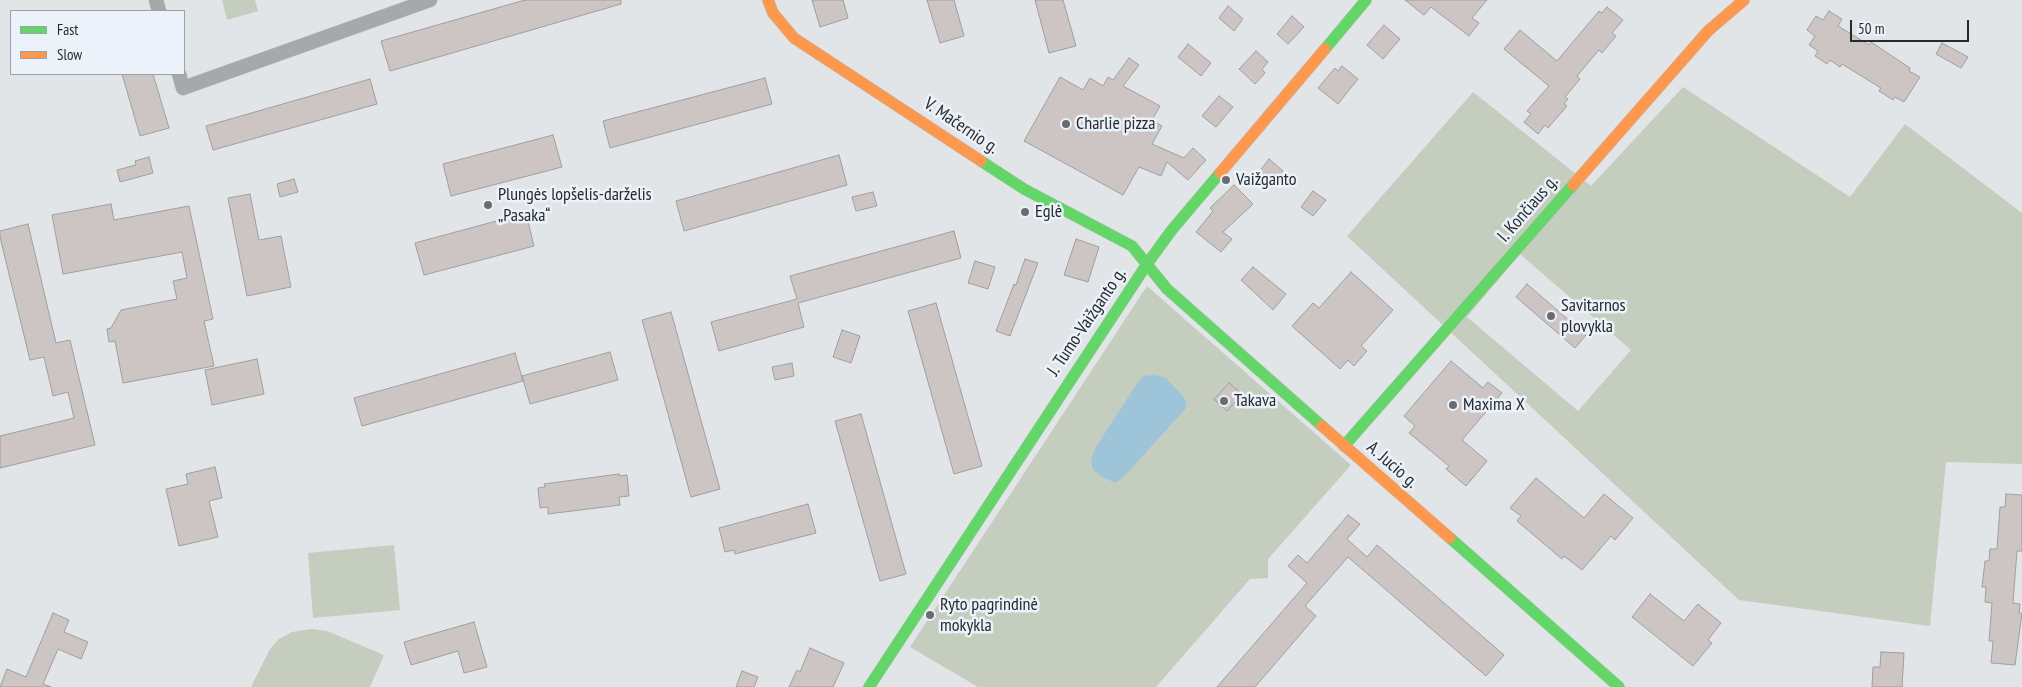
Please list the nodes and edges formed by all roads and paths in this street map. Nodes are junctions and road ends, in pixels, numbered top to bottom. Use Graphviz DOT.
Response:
graph roads {
  1 [pos="430,0"];
  2 [pos="768,0"];
  3 [pos="1366,0"];
  4 [pos="1744,0"];
  5 [pos="179,75"];
  6 [pos="1147,264"];
  7 [pos="1344,446"];
  8 [pos="869,687"];
  9 [pos="1619,687"];
  1 -- 5 [label="street"];
  2 -- 6 [label="street, V. Mačernio g."];
  3 -- 6 [label="street, J. Tumo-Vaižganto g."];
  4 -- 7 [label="street, I. Končiaus g."];
  6 -- 7 [label="street, A. Jucio g."];
  6 -- 8 [label="street, J. Tumo-Vaižganto g."];
  7 -- 9 [label="street, A. Jucio g."];
}
